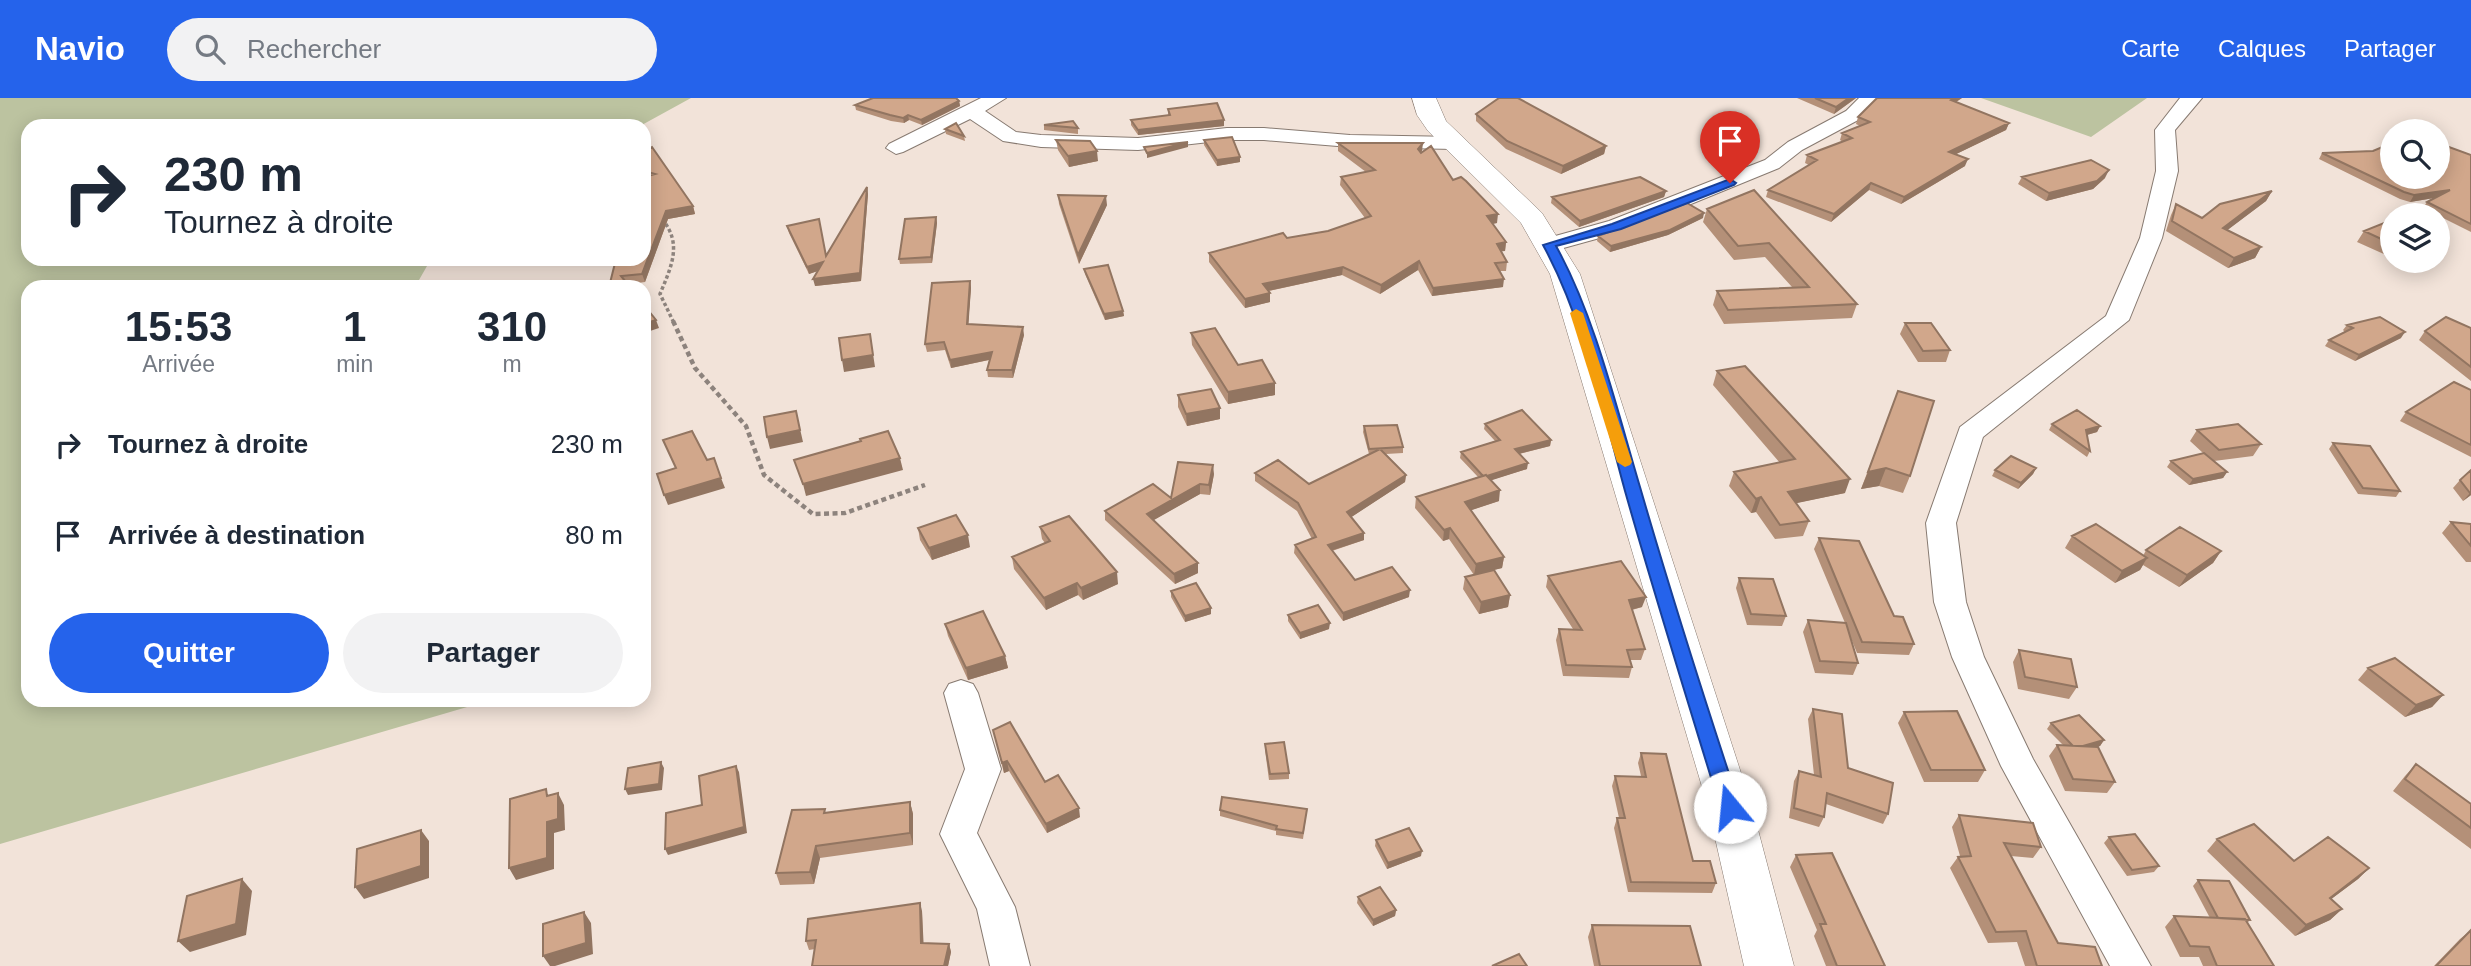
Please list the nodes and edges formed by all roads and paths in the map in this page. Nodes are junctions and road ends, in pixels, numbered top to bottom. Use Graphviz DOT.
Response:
graph roads {
  1 [pos="996,98"];
  2 [pos="1424,98"];
  3 [pos="1869,98"];
  4 [pos="2192,98"];
  5 [pos="970,110"];
  6 [pos="1455,143"];
  7 [pos="897,148"];
  8 [pos="659,215"];
  9 [pos="1549,245"];
  10 [pos="925,485"];
  11 [pos="961,693"];
  12 [pos="1010,966"];
  13 [pos="1769,966"];
  14 [pos="2131,966"];
  1 -- 5 [label="street"];
  2 -- 6 [label="main road"];
  3 -- 9 [label="street"];
  4 -- 14 [label="street"];
  5 -- 6 [label="street"];
  5 -- 7 [label="street"];
  6 -- 9 [label="main road"];
  8 -- 10 [label="path"];
  9 -- 13 [label="main road"];
  11 -- 12 [label="street"];
}
